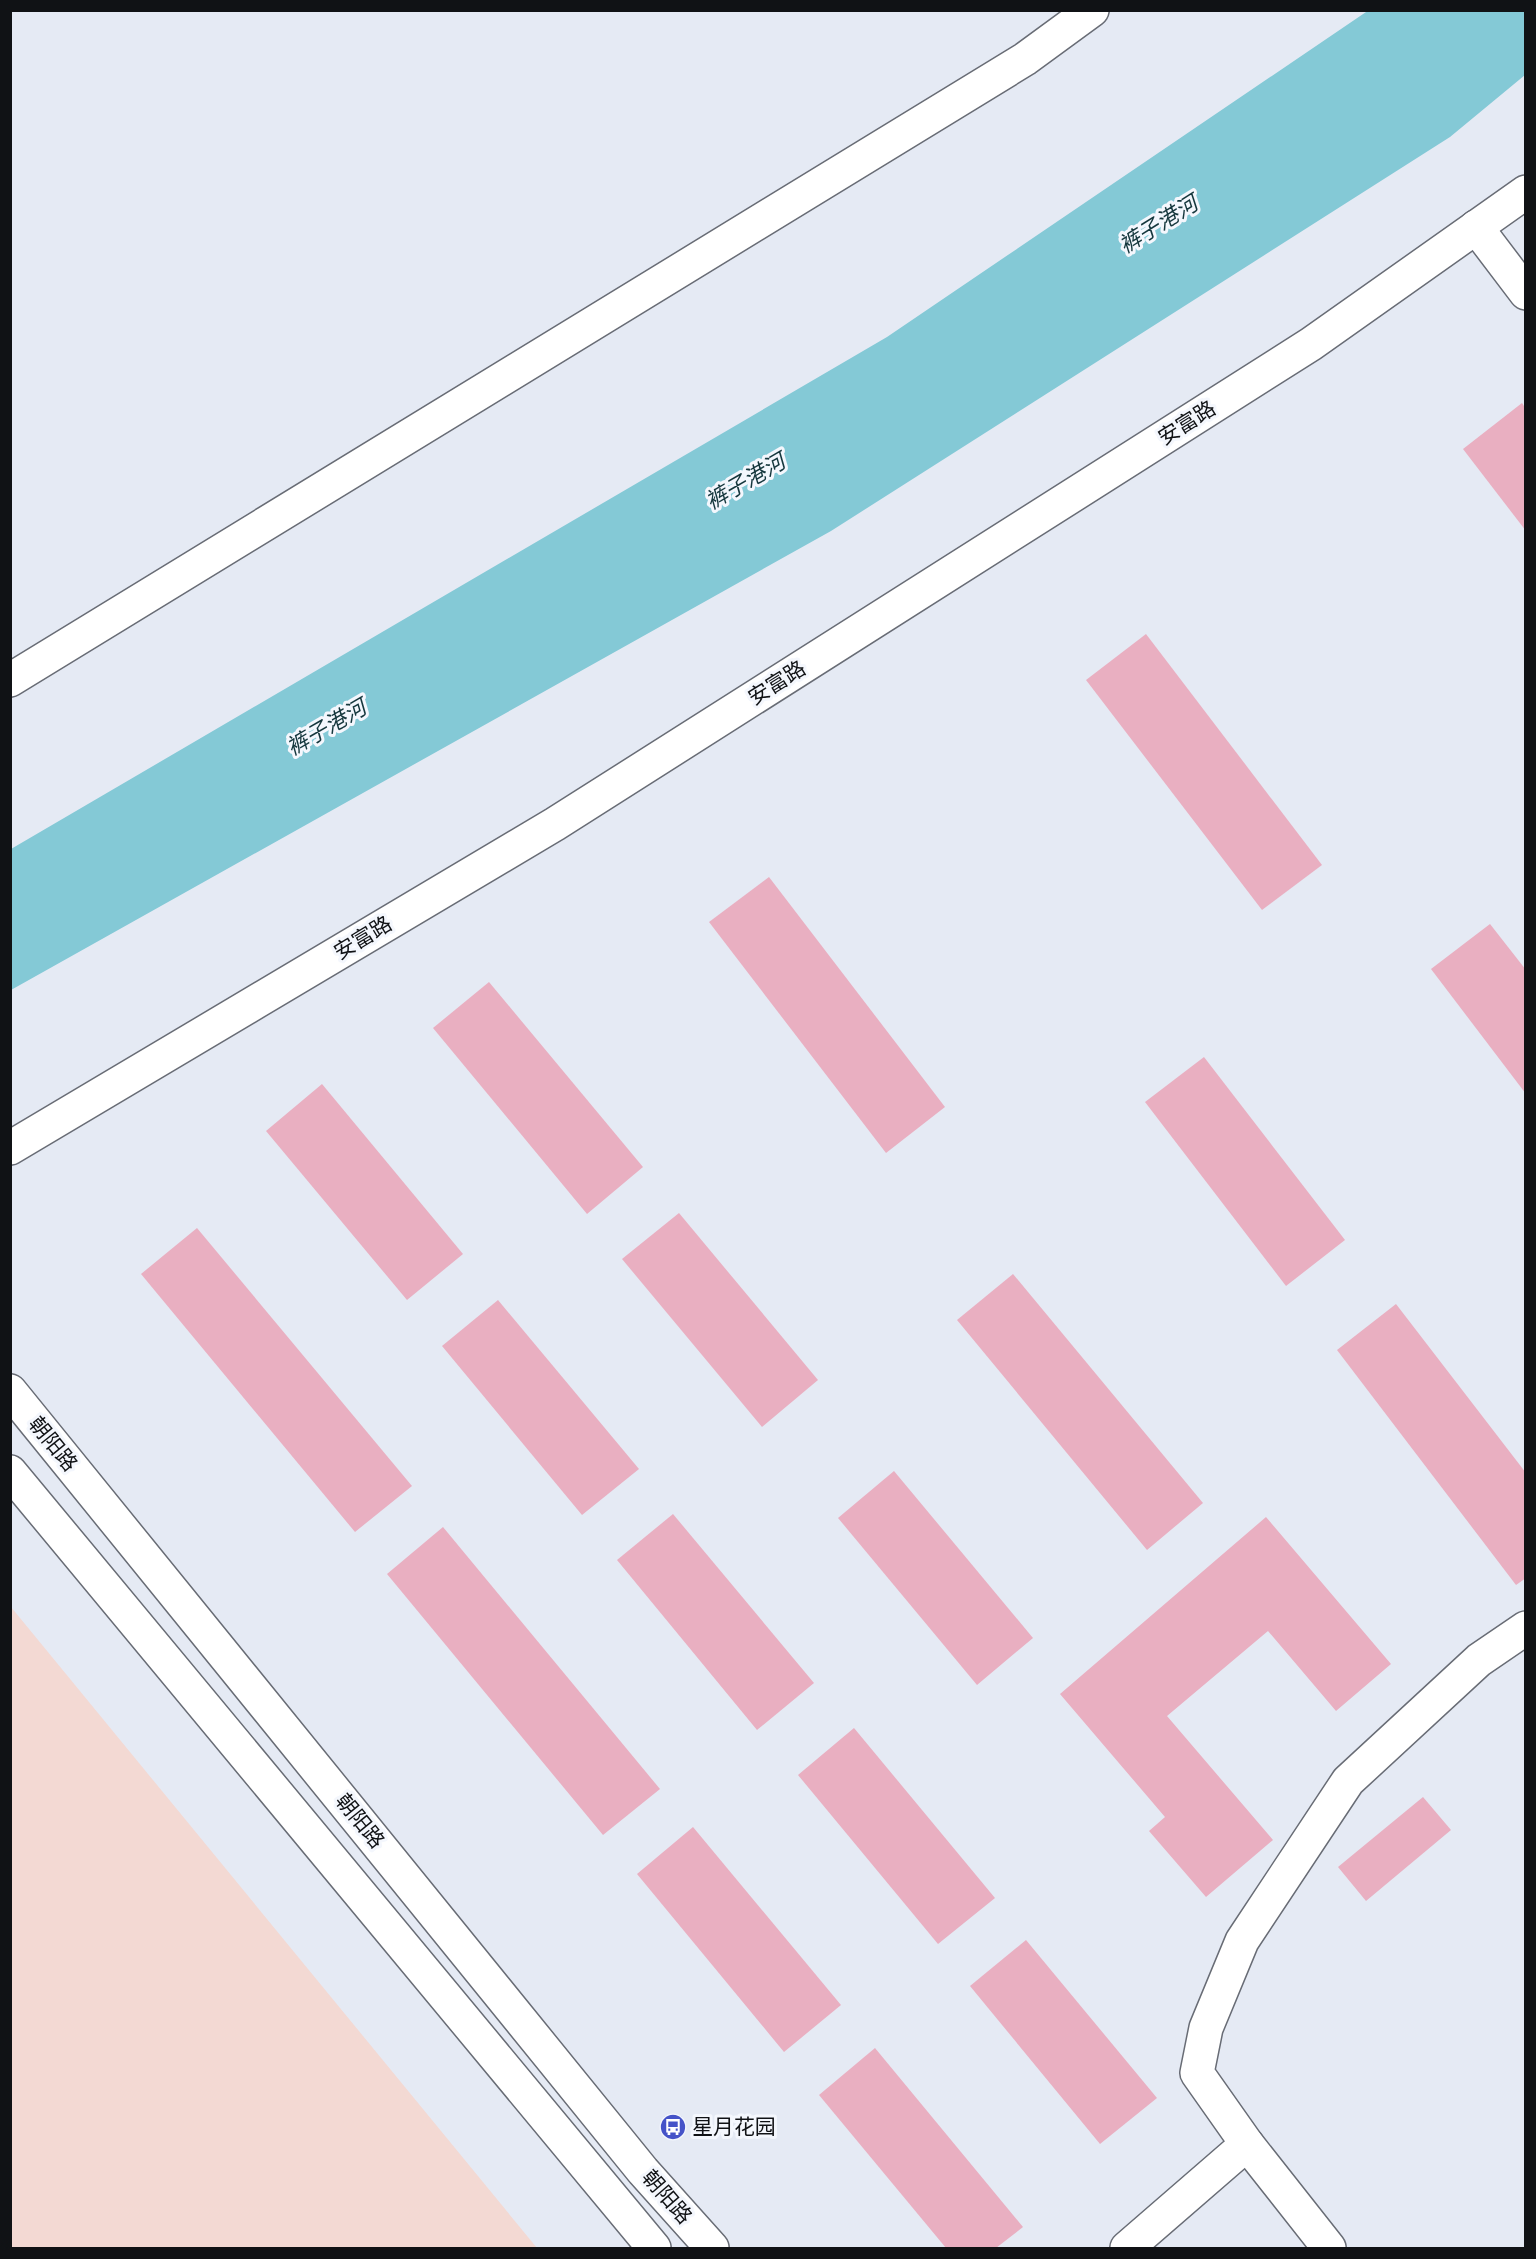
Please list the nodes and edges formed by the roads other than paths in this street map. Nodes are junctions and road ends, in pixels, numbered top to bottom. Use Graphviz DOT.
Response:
graph roads {
  1 [pos="1092,10"];
  2 [pos="1526,192"];
  3 [pos="1476,227"];
  4 [pos="1526,293"];
  5 [pos="10,680"];
  6 [pos="10,1148"];
  7 [pos="10,1391"];
  8 [pos="10,1472"];
  9 [pos="1526,1628"];
  10 [pos="1247,2144"];
  11 [pos="654,2248"];
  12 [pos="712,2248"];
  13 [pos="1127,2248"];
  14 [pos="1329,2248"];
  1 -- 5 [label="street"];
  2 -- 3 [label="street, 安富路"];
  3 -- 4 [label="street"];
  3 -- 6 [label="street, 安富路"];
  7 -- 12 [label="street, 朝阳路"];
  8 -- 11 [label="street, 朝阳路"];
  9 -- 10 [label="street"];
  10 -- 13 [label="street"];
  10 -- 14 [label="street"];
}
